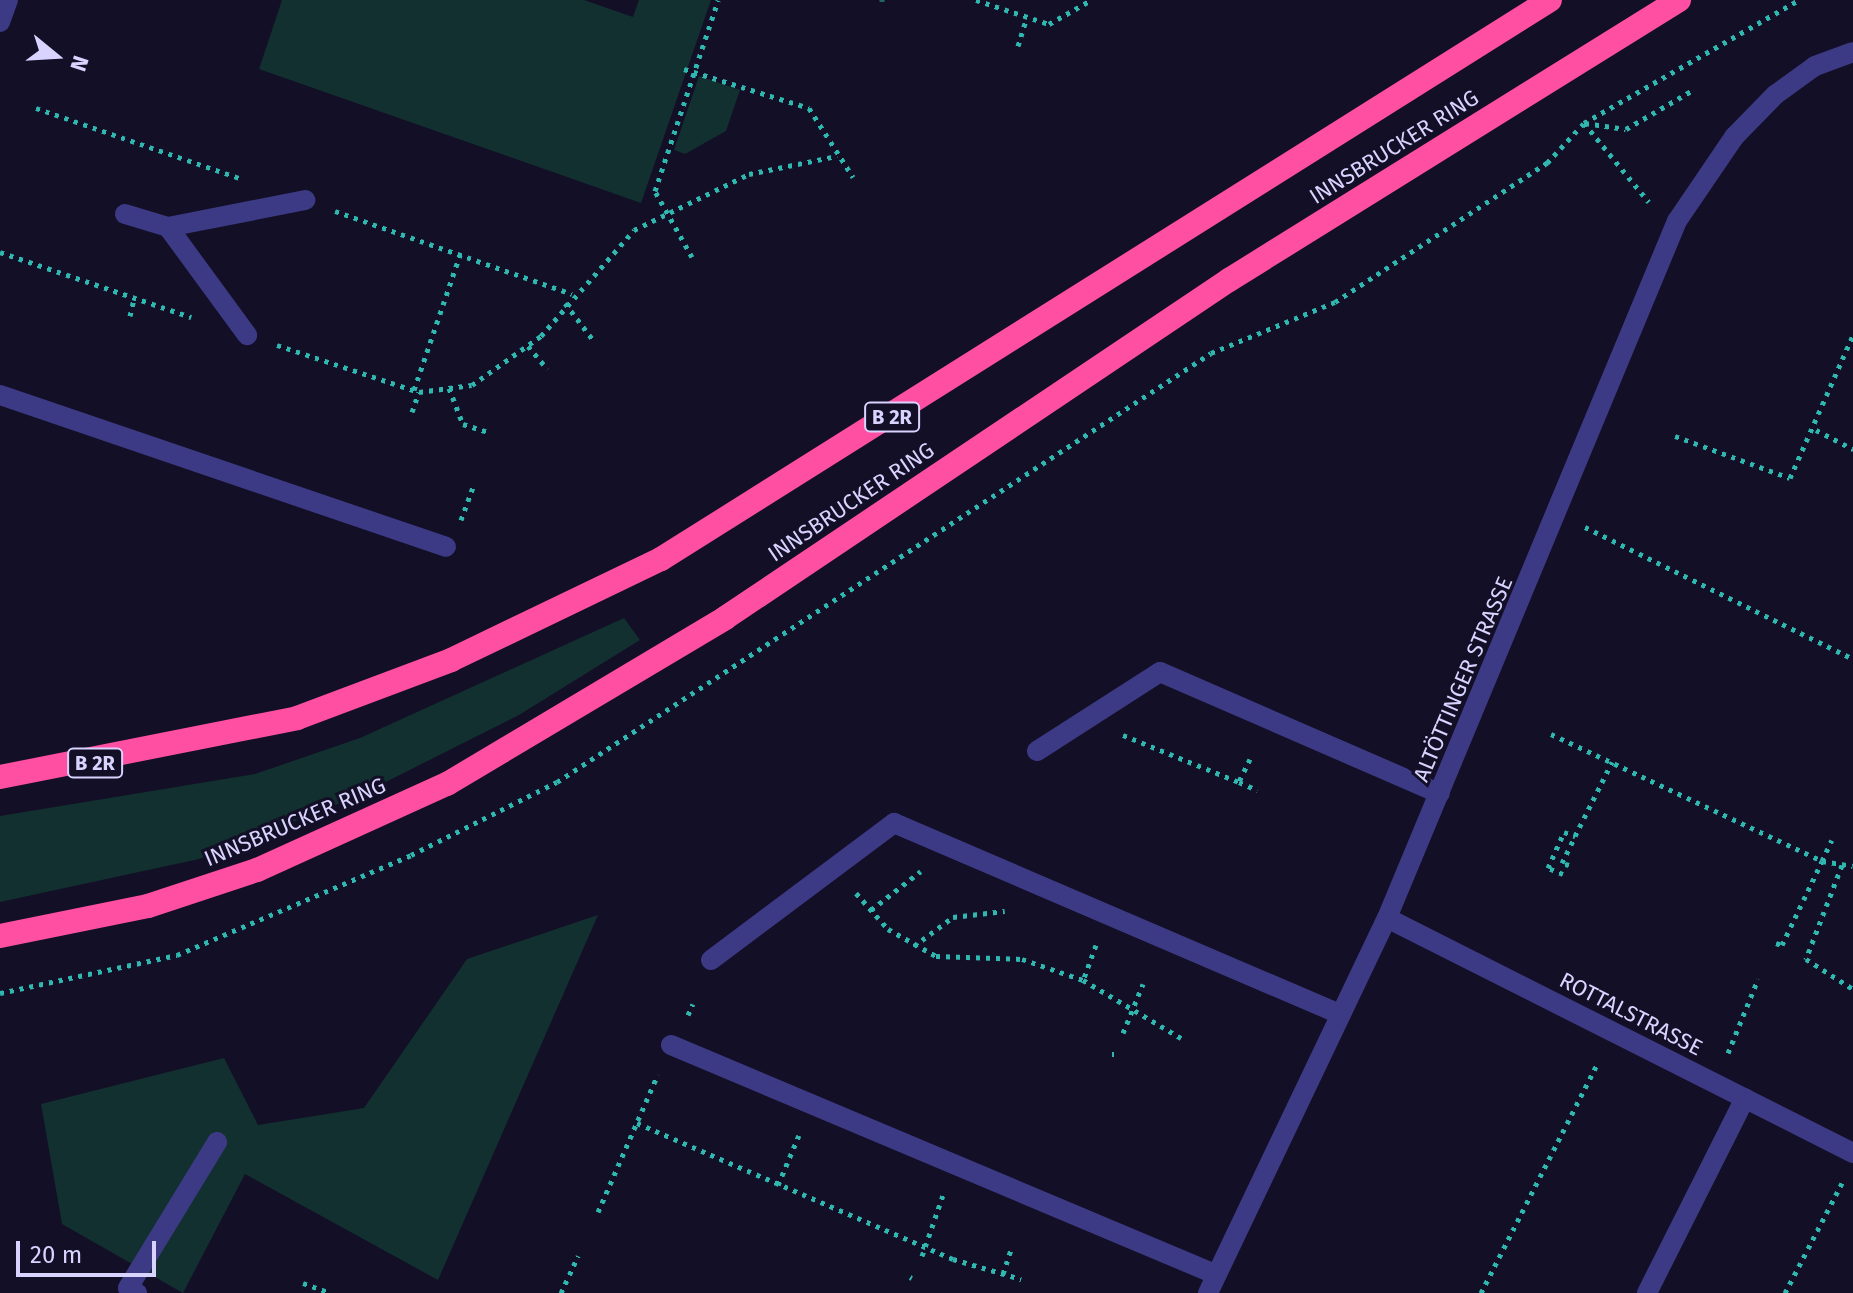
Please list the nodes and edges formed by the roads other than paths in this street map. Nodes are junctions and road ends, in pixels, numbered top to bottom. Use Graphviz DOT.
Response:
graph roads {
  1 [pos="8,0"];
  2 [pos="1550,0"];
  3 [pos="1679,0"];
  4 [pos="0,22"];
  5 [pos="1853,52"];
  6 [pos="305,200"];
  7 [pos="125,214"];
  8 [pos="168,227"];
  9 [pos="247,335"];
  10 [pos="0,395"];
  11 [pos="446,547"];
  12 [pos="1037,751"];
  13 [pos="0,777"];
  14 [pos="1440,794"];
  15 [pos="1387,918"];
  16 [pos="0,936"];
  17 [pos="711,960"];
  18 [pos="1341,1015"];
  19 [pos="671,1045"];
  20 [pos="1745,1098"];
  21 [pos="217,1142"];
  22 [pos="1853,1153"];
  23 [pos="1212,1284"];
  24 [pos="137,1293"];
  25 [pos="1647,1293"];
  1 -- 4 [label="street"];
  2 -- 13 [label="highway, INNSBRUCKER RING / B 2R"];
  3 -- 16 [label="highway, INNSBRUCKER RING"];
  5 -- 14 [label="street, ALTÖTTINGER STRASSE"];
  6 -- 8 [label="street"];
  7 -- 8 [label="street"];
  8 -- 9 [label="street"];
  10 -- 11 [label="street"];
  12 -- 14 [label="street"];
  14 -- 15 [label="street, ALTÖTTINGER STRASSE"];
  15 -- 18 [label="street, ALTÖTTINGER STRASSE"];
  15 -- 20 [label="street, ROTTALSTRASSE"];
  17 -- 18 [label="street"];
  18 -- 23 [label="street, ALTÖTTINGER STRASSE"];
  19 -- 23 [label="street"];
  20 -- 22 [label="street, ROTTALSTRASSE"];
  20 -- 25 [label="street"];
  21 -- 24 [label="street"];
}
